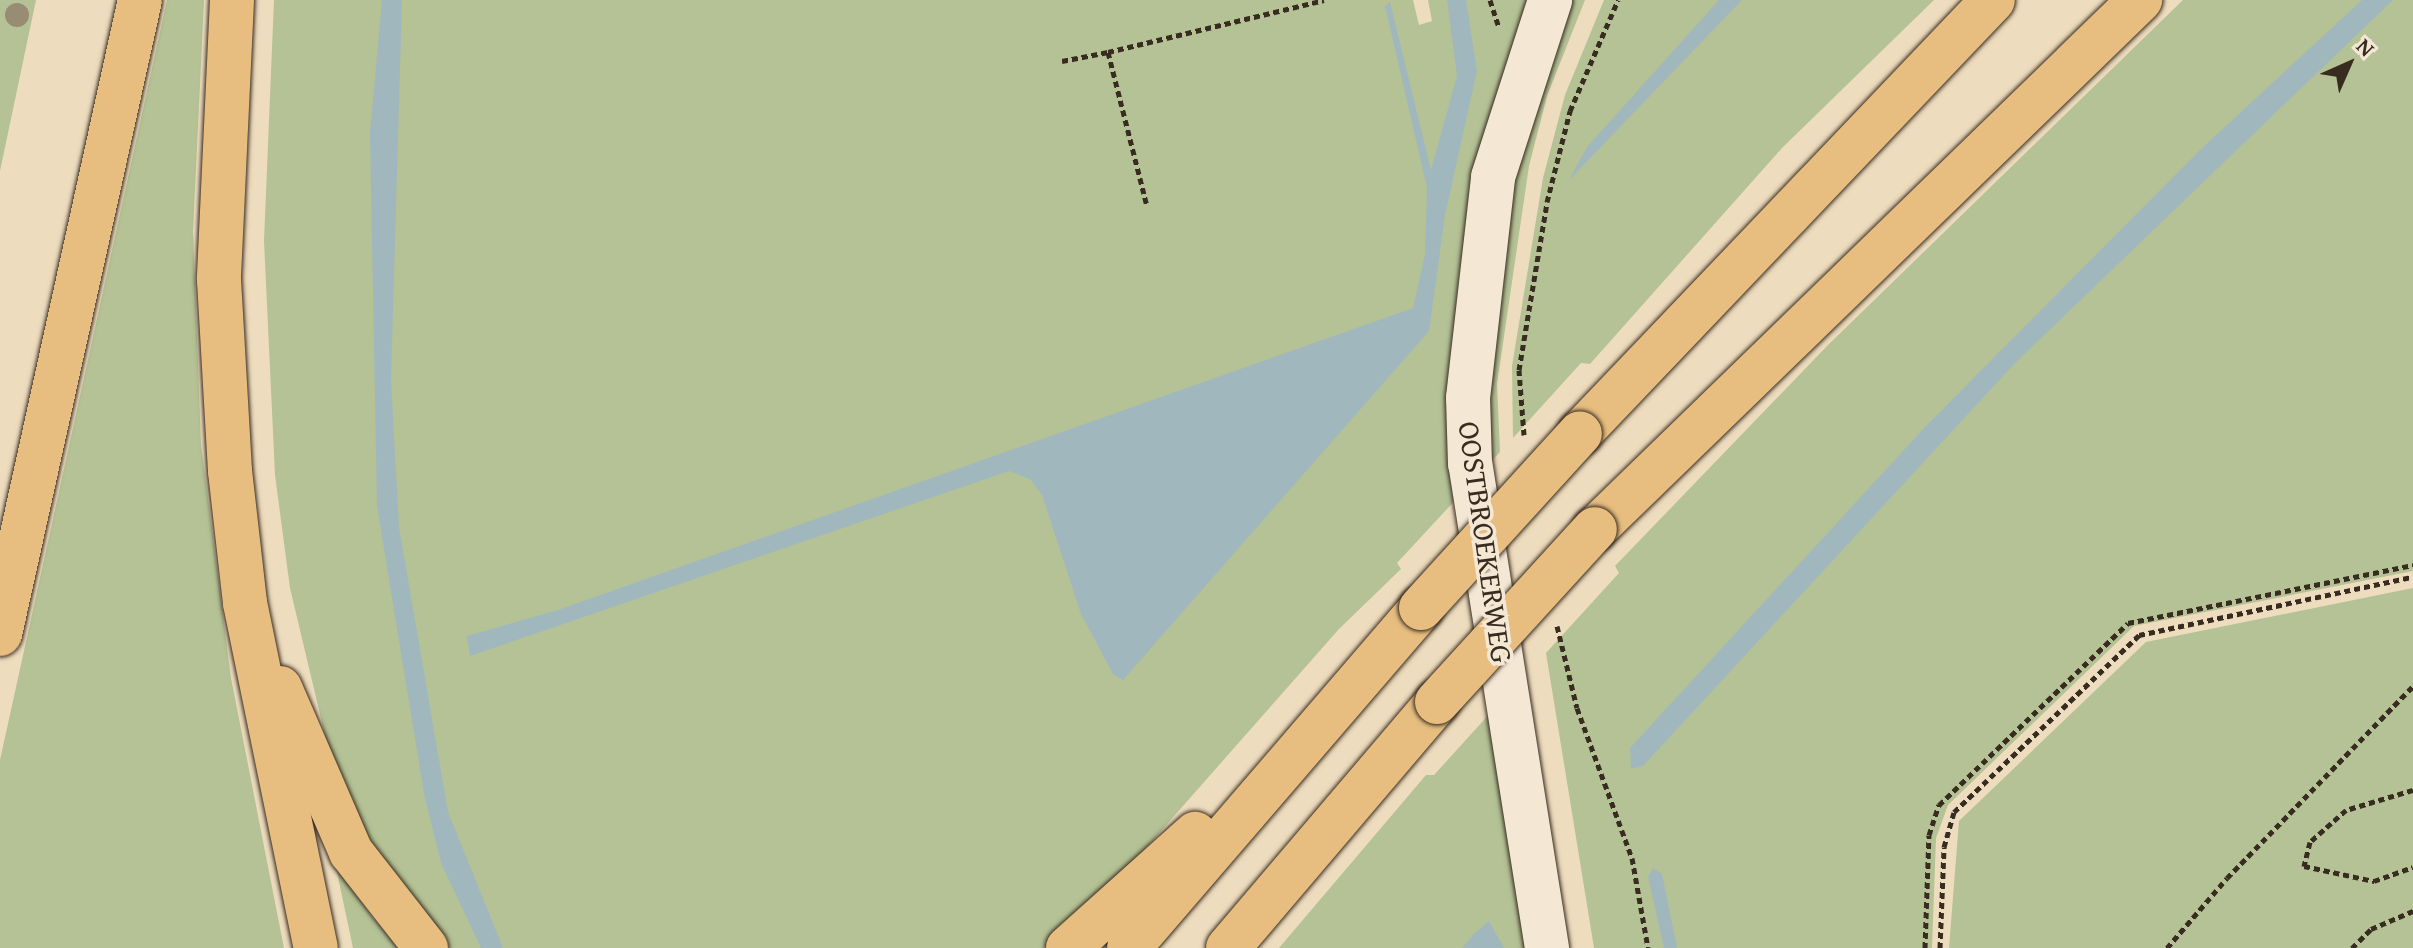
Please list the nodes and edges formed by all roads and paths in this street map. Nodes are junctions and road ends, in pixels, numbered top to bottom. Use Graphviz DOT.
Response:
graph roads {
  1 [pos="140,0"];
  2 [pos="232,0"];
  3 [pos="1324,0"];
  4 [pos="1550,0"];
  5 [pos="1993,0"];
  6 [pos="2140,0"];
  7 [pos="1108,52"];
  8 [pos="1062,61"];
  9 [pos="1147,206"];
  10 [pos="2413,565"];
  11 [pos="2413,577"];
  12 [pos="245,603"];
  13 [pos="0,634"];
  14 [pos="2413,686"];
  15 [pos="1310,731"];
  16 [pos="2413,790"];
  17 [pos="2413,867"];
  18 [pos="2413,911"];
  19 [pos="316,948"];
  20 [pos="426,948"];
  21 [pos="1068,948"];
  22 [pos="1129,948"];
  23 [pos="1228,948"];
  24 [pos="1547,948"];
  25 [pos="1925,948"];
  26 [pos="1940,948"];
  27 [pos="2167,948"];
  28 [pos="2352,948"];
  1 -- 13 [label="highway"];
  2 -- 12 [label="highway"];
  3 -- 7 [label="path"];
  4 -- 24 [label="street, OOSTBROEKERWEG"];
  5 -- 15 [label="highway, bridge"];
  6 -- 23 [label="highway, bridge"];
  7 -- 8 [label="path"];
  7 -- 9 [label="path"];
  10 -- 25 [label="path"];
  11 -- 26 [label="path"];
  12 -- 19 [label="highway"];
  12 -- 20 [label="highway"];
  14 -- 27 [label="path"];
  15 -- 21 [label="highway"];
  15 -- 22 [label="highway"];
  16 -- 17 [label="path"];
  18 -- 28 [label="path"];
}
